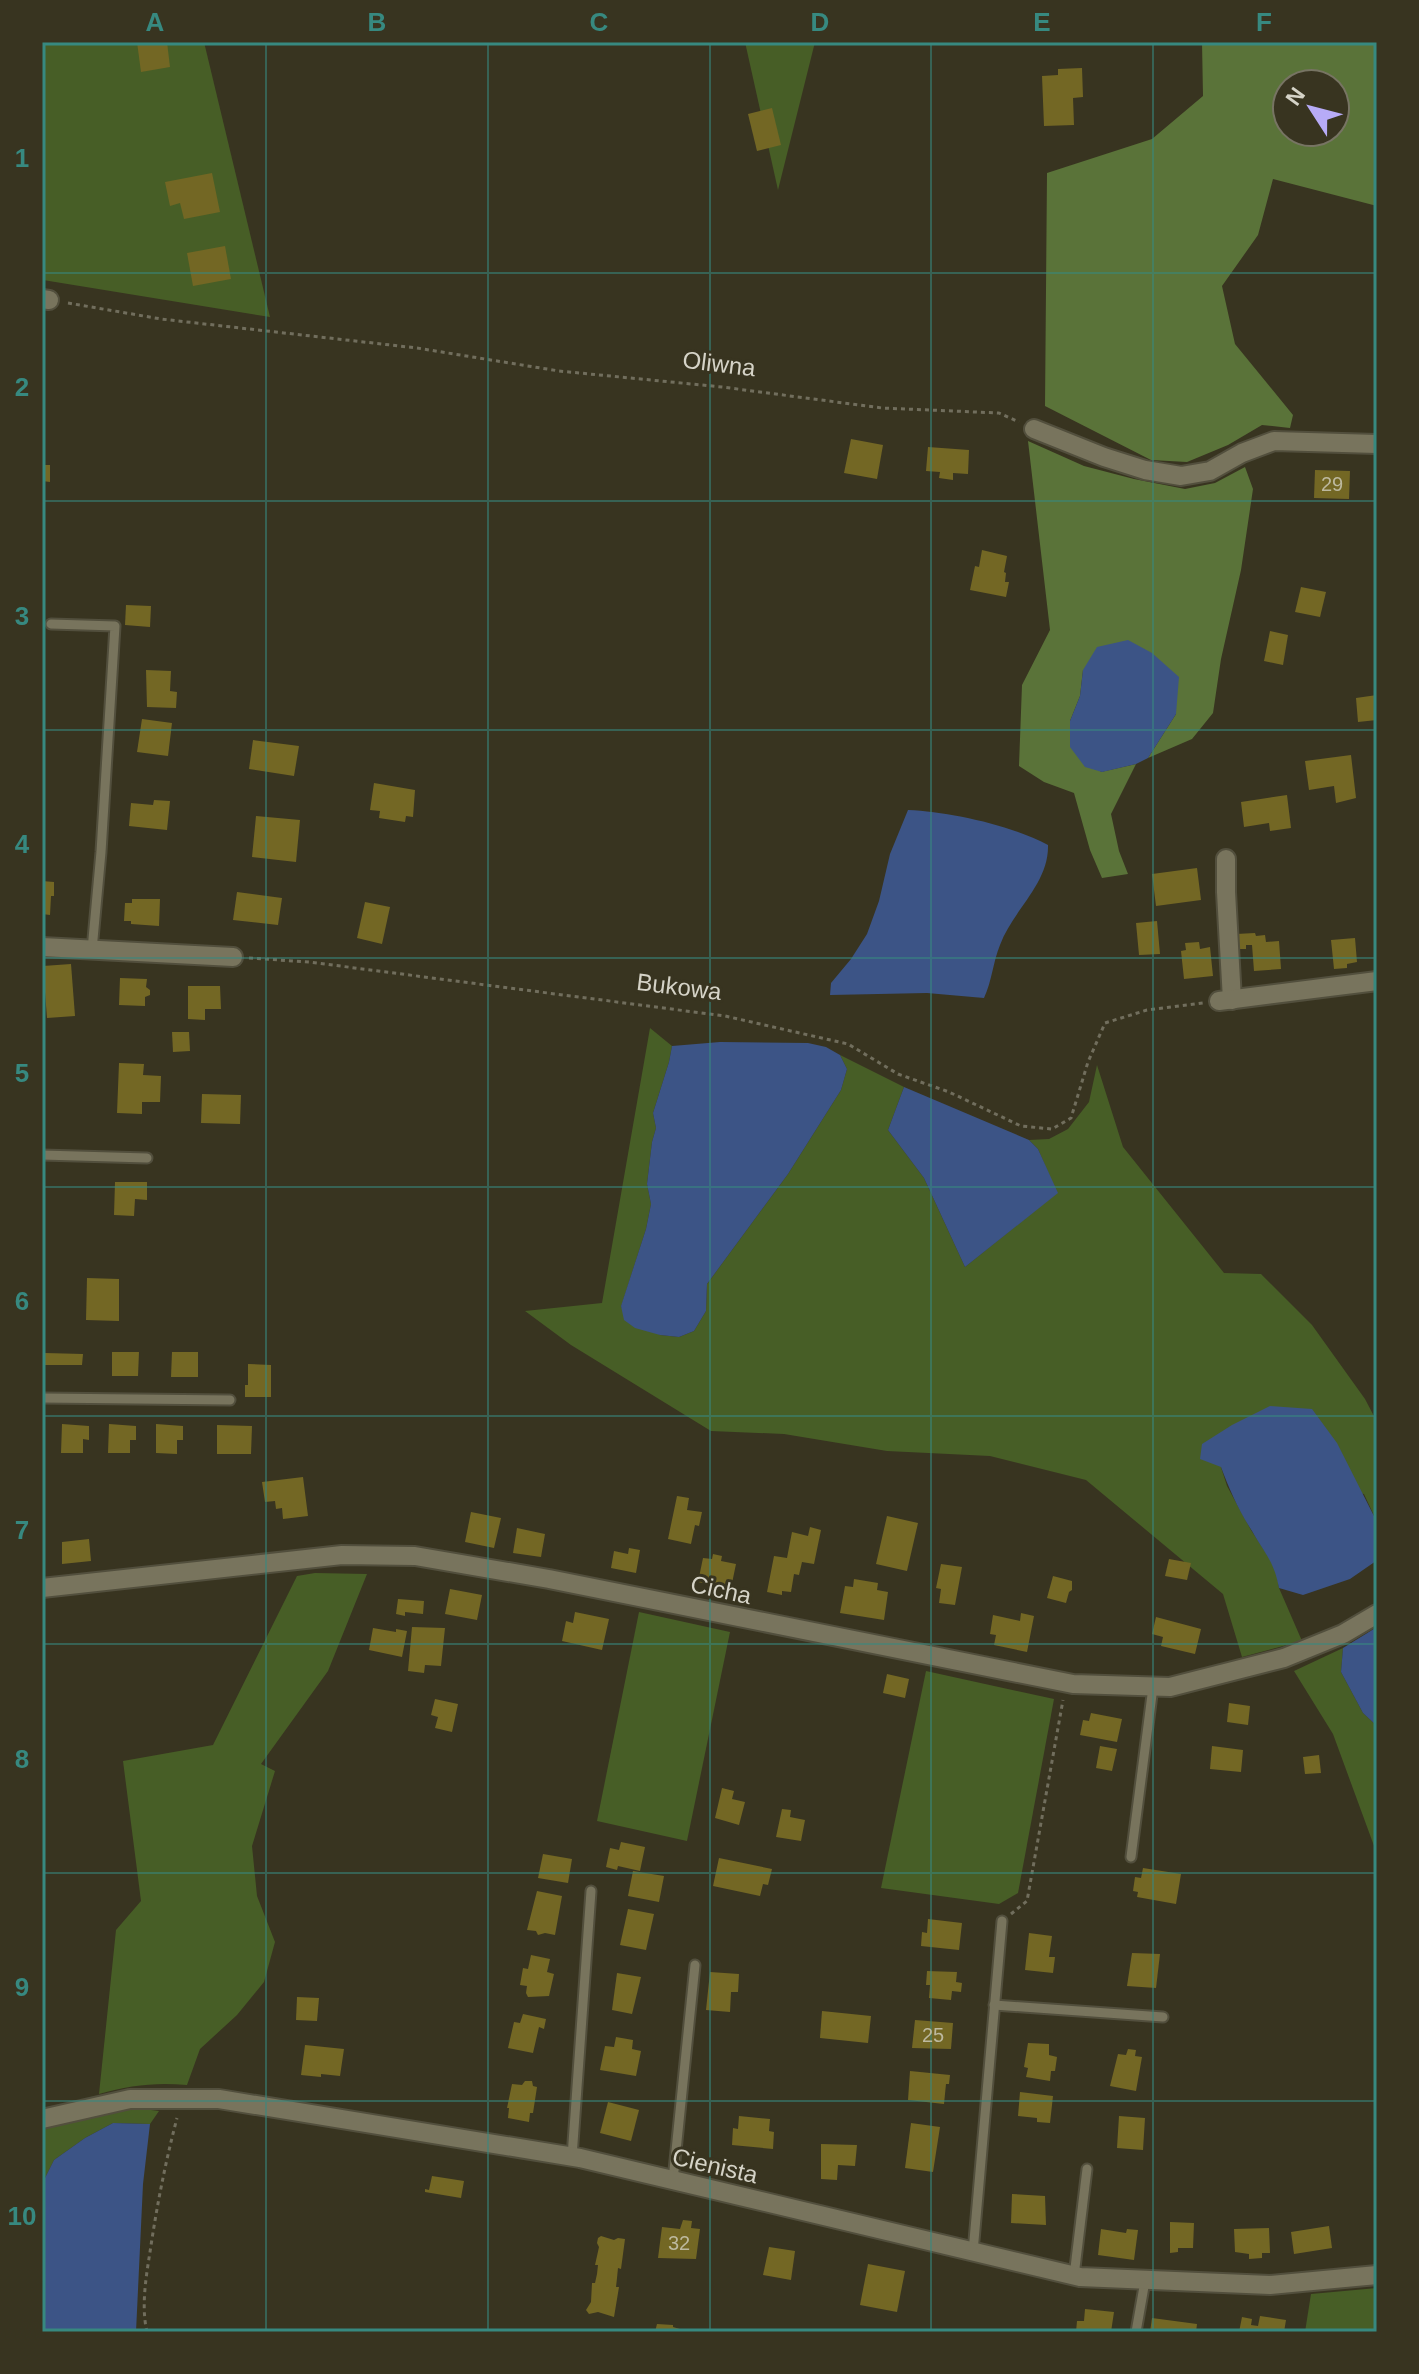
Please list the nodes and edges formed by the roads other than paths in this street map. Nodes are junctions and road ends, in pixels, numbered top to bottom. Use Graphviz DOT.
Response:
graph roads {
  1 [pos="1034,429"];
  2 [pos="1377,444"];
  3 [pos="51,624"];
  4 [pos="1226,859"];
  5 [pos="42,947"];
  6 [pos="92,950"];
  7 [pos="233,957"];
  8 [pos="1377,981"];
  9 [pos="42,1155"];
  10 [pos="147,1158"];
  11 [pos="42,1398"];
  12 [pos="230,1400"];
  13 [pos="42,1588"];
  14 [pos="1377,1614"];
  15 [pos="1153,1687"];
  16 [pos="1131,1857"];
  17 [pos="591,1891"];
  18 [pos="1002,1921"];
  19 [pos="695,1965"];
  20 [pos="994,2005"];
  21 [pos="1163,2017"];
  22 [pos="42,2119"];
  23 [pos="572,2157"];
  24 [pos="1087,2169"];
  25 [pos="673,2180"];
  26 [pos="973,2252"];
  27 [pos="1377,2275"];
  28 [pos="1074,2276"];
  29 [pos="1145,2281"];
  30 [pos="1136,2332"];
  1 -- 2 [label="street"];
  3 -- 6 [label="lane"];
  4 -- 8 [label="street"];
  5 -- 6 [label="street"];
  6 -- 7 [label="street"];
  9 -- 10 [label="lane"];
  11 -- 12 [label="lane"];
  13 -- 15 [label="street, Cicha"];
  14 -- 15 [label="street, Cicha"];
  15 -- 16 [label="lane"];
  17 -- 23 [label="lane"];
  18 -- 20 [label="lane"];
  19 -- 25 [label="lane"];
  20 -- 21 [label="lane"];
  20 -- 26 [label="lane"];
  22 -- 23 [label="street, Cienista"];
  23 -- 25 [label="street, Cienista"];
  24 -- 28 [label="lane"];
  25 -- 26 [label="street, Cienista"];
  26 -- 28 [label="street, Cienista"];
  27 -- 29 [label="street, Cienista"];
  28 -- 29 [label="street, Cienista"];
  29 -- 30 [label="lane"];
}
